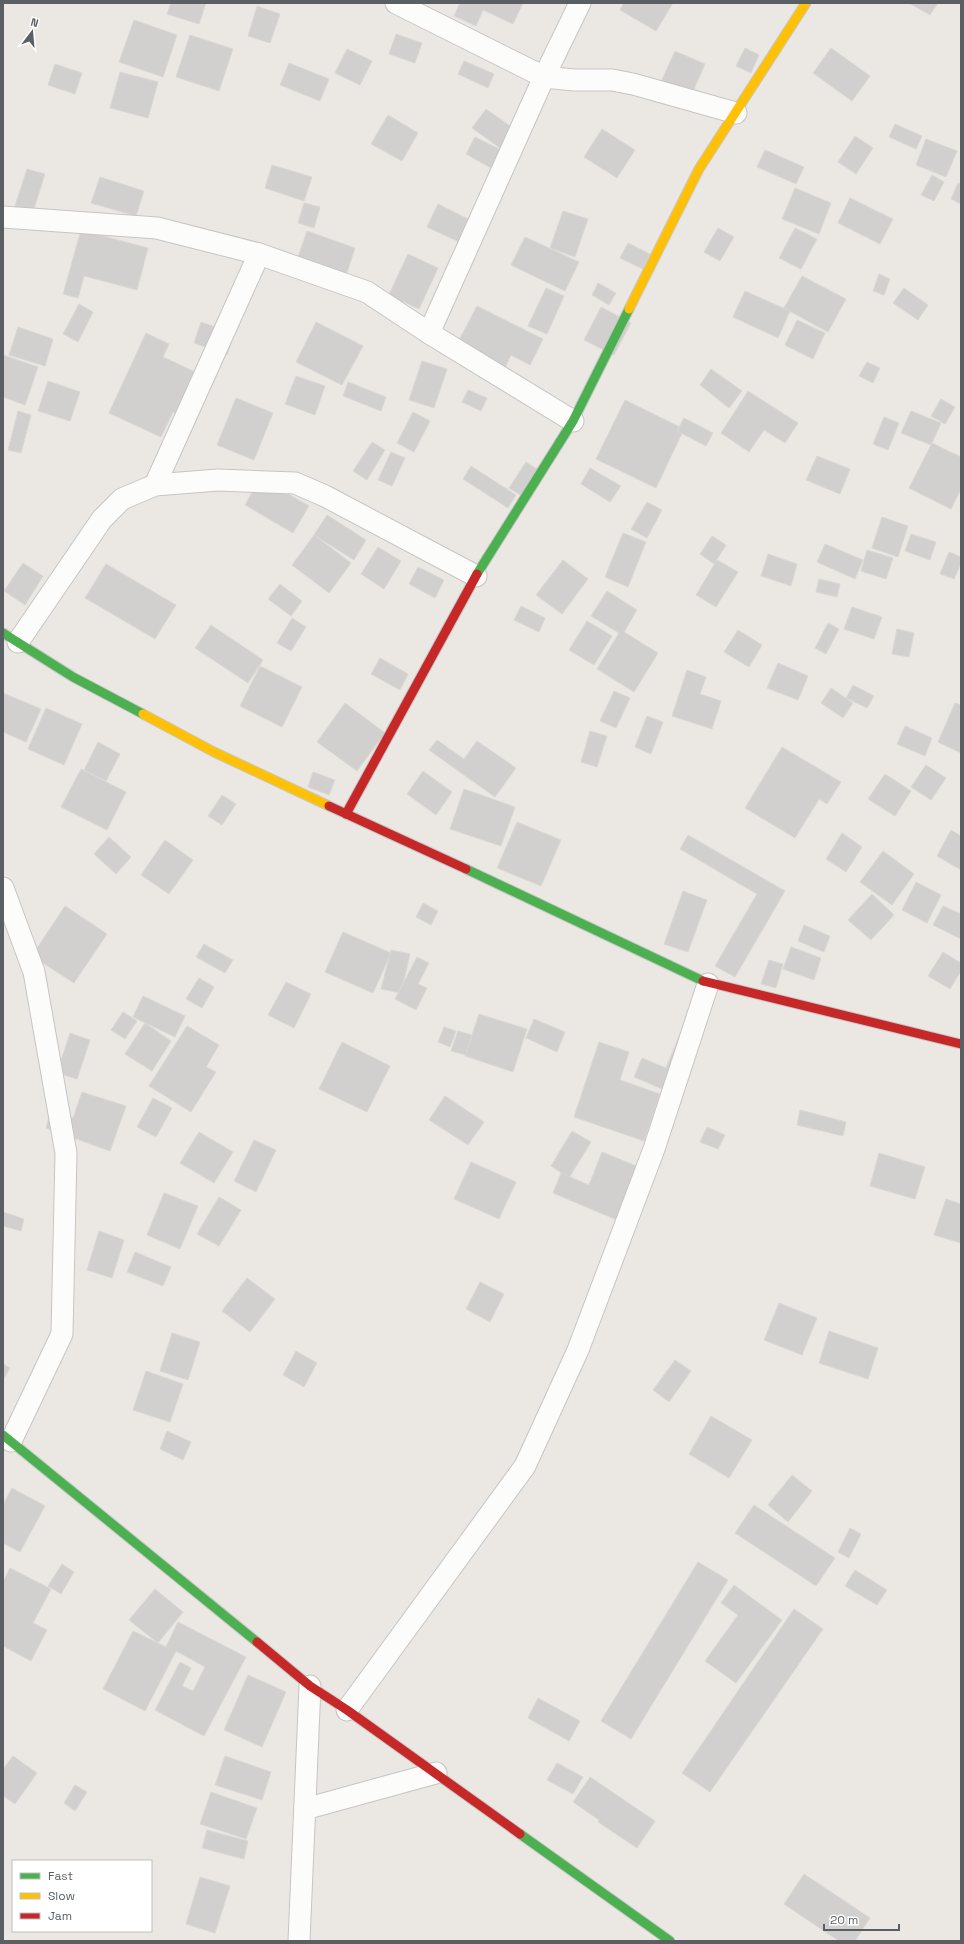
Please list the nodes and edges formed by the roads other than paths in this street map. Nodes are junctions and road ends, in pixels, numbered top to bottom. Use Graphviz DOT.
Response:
graph roads {
  1 [pos="396,3"];
  2 [pos="580,3"];
  3 [pos="806,3"];
  4 [pos="544,77"];
  5 [pos="736,113"];
  6 [pos="3,217"];
  7 [pos="259,254"];
  8 [pos="429,333"];
  9 [pos="573,421"];
  10 [pos="154,485"];
  11 [pos="476,576"];
  12 [pos="10,637"];
  13 [pos="346,814"];
  14 [pos="3,888"];
  15 [pos="708,984"];
  16 [pos="961,1044"];
  17 [pos="7,1438"];
  18 [pos="310,1686"];
  19 [pos="348,1710"];
  20 [pos="436,1773"];
  21 [pos="305,1809"];
  22 [pos="299,1941"];
  23 [pos="670,1941"];
  1 -- 4 [label="street"];
  2 -- 4 [label="street"];
  3 -- 5 [label="street"];
  4 -- 5 [label="street"];
  4 -- 8 [label="street"];
  5 -- 9 [label="street"];
  6 -- 7 [label="street"];
  7 -- 8 [label="street"];
  7 -- 10 [label="street"];
  8 -- 9 [label="street"];
  9 -- 11 [label="street"];
  10 -- 11 [label="street"];
  10 -- 12 [label="street"];
  11 -- 13 [label="street"];
  12 -- 13 [label="street"];
  13 -- 15 [label="street"];
  14 -- 17 [label="street"];
  15 -- 16 [label="street"];
  15 -- 19 [label="street"];
  17 -- 18 [label="street"];
  18 -- 19 [label="street"];
  18 -- 21 [label="street"];
  19 -- 20 [label="street"];
  20 -- 21 [label="street"];
  20 -- 23 [label="street"];
  21 -- 22 [label="street"];
}
